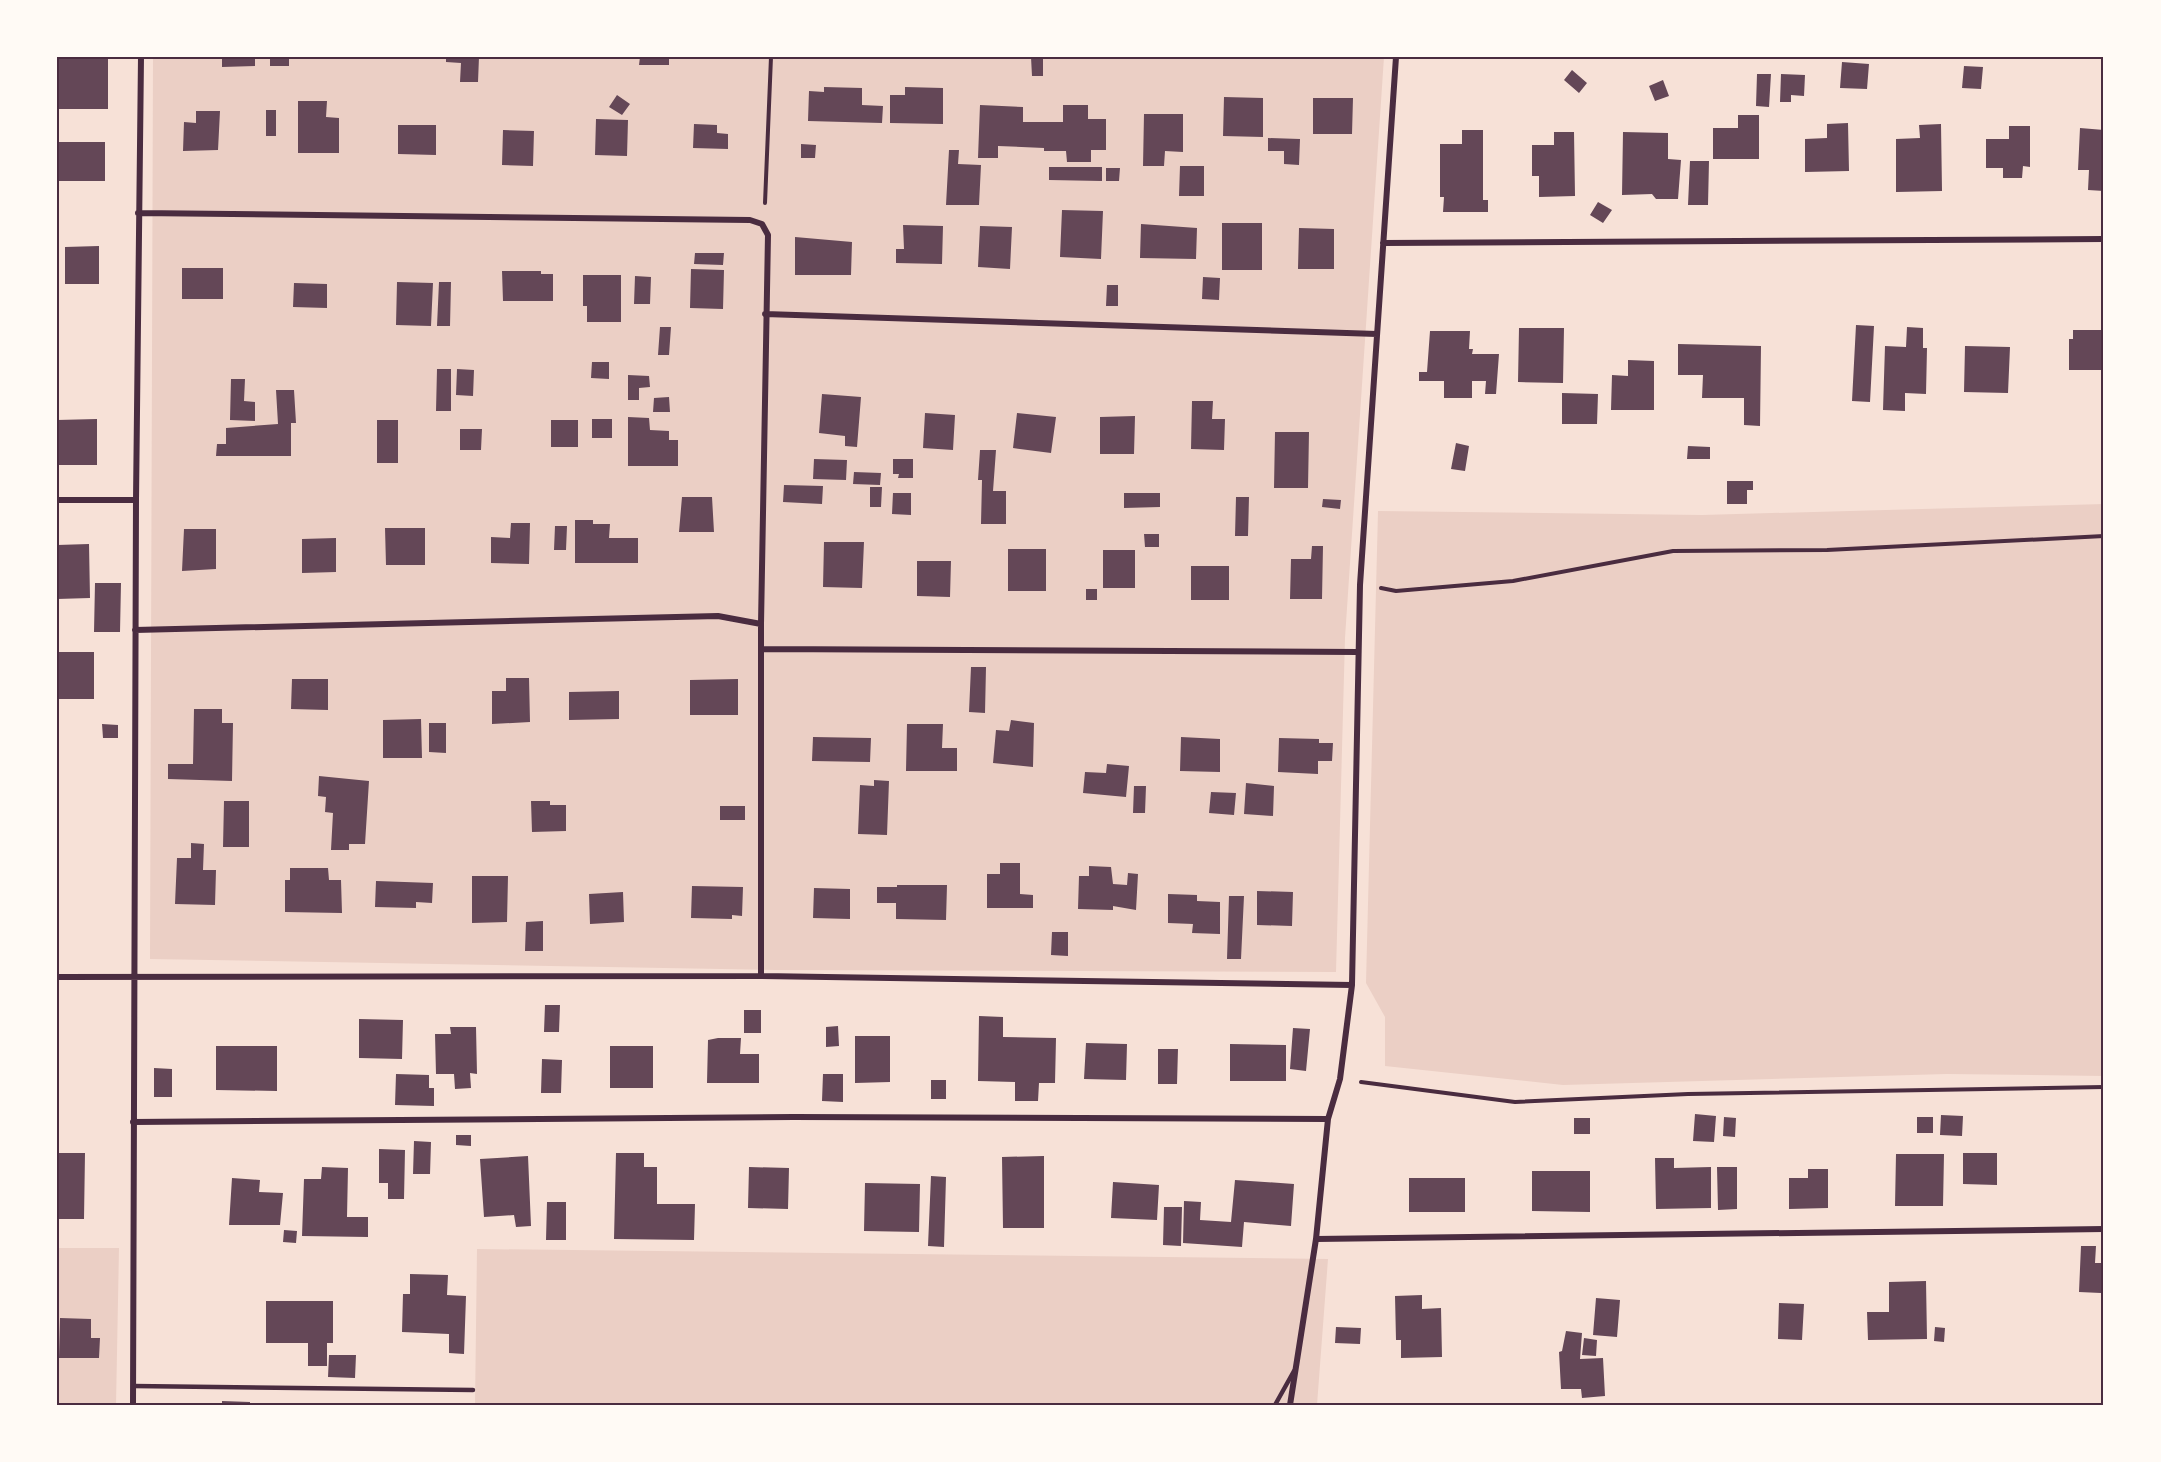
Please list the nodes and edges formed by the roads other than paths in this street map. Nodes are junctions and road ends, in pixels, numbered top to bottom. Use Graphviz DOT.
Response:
graph roads {
  1 [pos="141,57"];
  2 [pos="1396,57"];
  3 [pos="138,213"];
  4 [pos="2104,238"];
  5 [pos="1383,243"];
  6 [pos="765,314"];
  7 [pos="1377,334"];
  8 [pos="57,500"];
  9 [pos="136,500"];
  10 [pos="761,624"];
  11 [pos="135,630"];
  12 [pos="760,649"];
  13 [pos="1358,652"];
  14 [pos="761,976"];
  15 [pos="57,977"];
  16 [pos="134,977"];
  17 [pos="1352,984"];
  18 [pos="1328,1119"];
  19 [pos="133,1122"];
  20 [pos="2104,1229"];
  21 [pos="1316,1239"];
  22 [pos="1296,1366"];
  23 [pos="133,1386"];
  24 [pos="473,1390"];
  25 [pos="133,1405"];
  26 [pos="1275,1405"];
  27 [pos="1290,1405"];
  1 -- 3 [label="street"];
  2 -- 5 [label="street"];
  3 -- 6 [label="street"];
  3 -- 9 [label="street"];
  4 -- 5 [label="street"];
  5 -- 7 [label="street"];
  6 -- 7 [label="street"];
  6 -- 10 [label="street"];
  7 -- 13 [label="street"];
  8 -- 9 [label="street"];
  9 -- 11 [label="street"];
  10 -- 11 [label="street"];
  10 -- 12 [label="street"];
  11 -- 16 [label="street"];
  12 -- 13 [label="street"];
  12 -- 14 [label="street"];
  13 -- 17 [label="street"];
  14 -- 16 [label="street"];
  14 -- 17 [label="street"];
  15 -- 16 [label="street"];
  16 -- 19 [label="street"];
  17 -- 18 [label="street"];
  18 -- 19 [label="street"];
  18 -- 21 [label="street"];
  19 -- 23 [label="street"];
  20 -- 21 [label="street"];
  21 -- 22 [label="street"];
  22 -- 26 [label="lane"];
  22 -- 27 [label="street"];
  23 -- 24 [label="lane"];
  23 -- 25 [label="street"];
}
